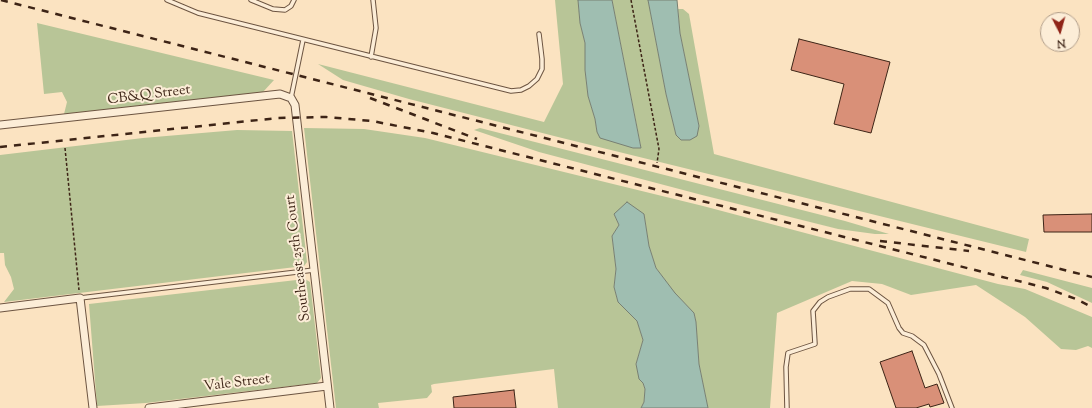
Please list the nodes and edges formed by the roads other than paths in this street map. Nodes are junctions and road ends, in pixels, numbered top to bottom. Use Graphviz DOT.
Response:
graph roads {
  1 [pos="167,0"];
  2 [pos="251,0"];
  3 [pos="294,0"];
  4 [pos="373,0"];
  5 [pos="539,34"];
  6 [pos="303,40"];
  7 [pos="371,57"];
  8 [pos="291,98"];
  9 [pos="0,125"];
  10 [pos="314,270"];
  11 [pos="80,298"];
  12 [pos="0,308"];
  13 [pos="327,386"];
  14 [pos="93,408"];
  15 [pos="149,408"];
  16 [pos="153,408"];
  17 [pos="330,408"];
  18 [pos="787,408"];
  19 [pos="952,408"];
  1 -- 6 [label="lane"];
  2 -- 3 [label="lane"];
  4 -- 7 [label="lane"];
  5 -- 7 [label="lane"];
  6 -- 7 [label="lane"];
  6 -- 8 [label="lane"];
  8 -- 9 [label="street, CB&Q Street"];
  8 -- 10 [label="street, Southeast 25th Court"];
  10 -- 11 [label="lane"];
  10 -- 13 [label="street, Southeast 25th Court"];
  11 -- 12 [label="street"];
  11 -- 14 [label="street"];
  13 -- 16 [label="street, Vale Street"];
  13 -- 17 [label="street, Southeast 25th Court"];
  15 -- 16 [label="street, Vale Street"];
  18 -- 19 [label="lane"];
}
